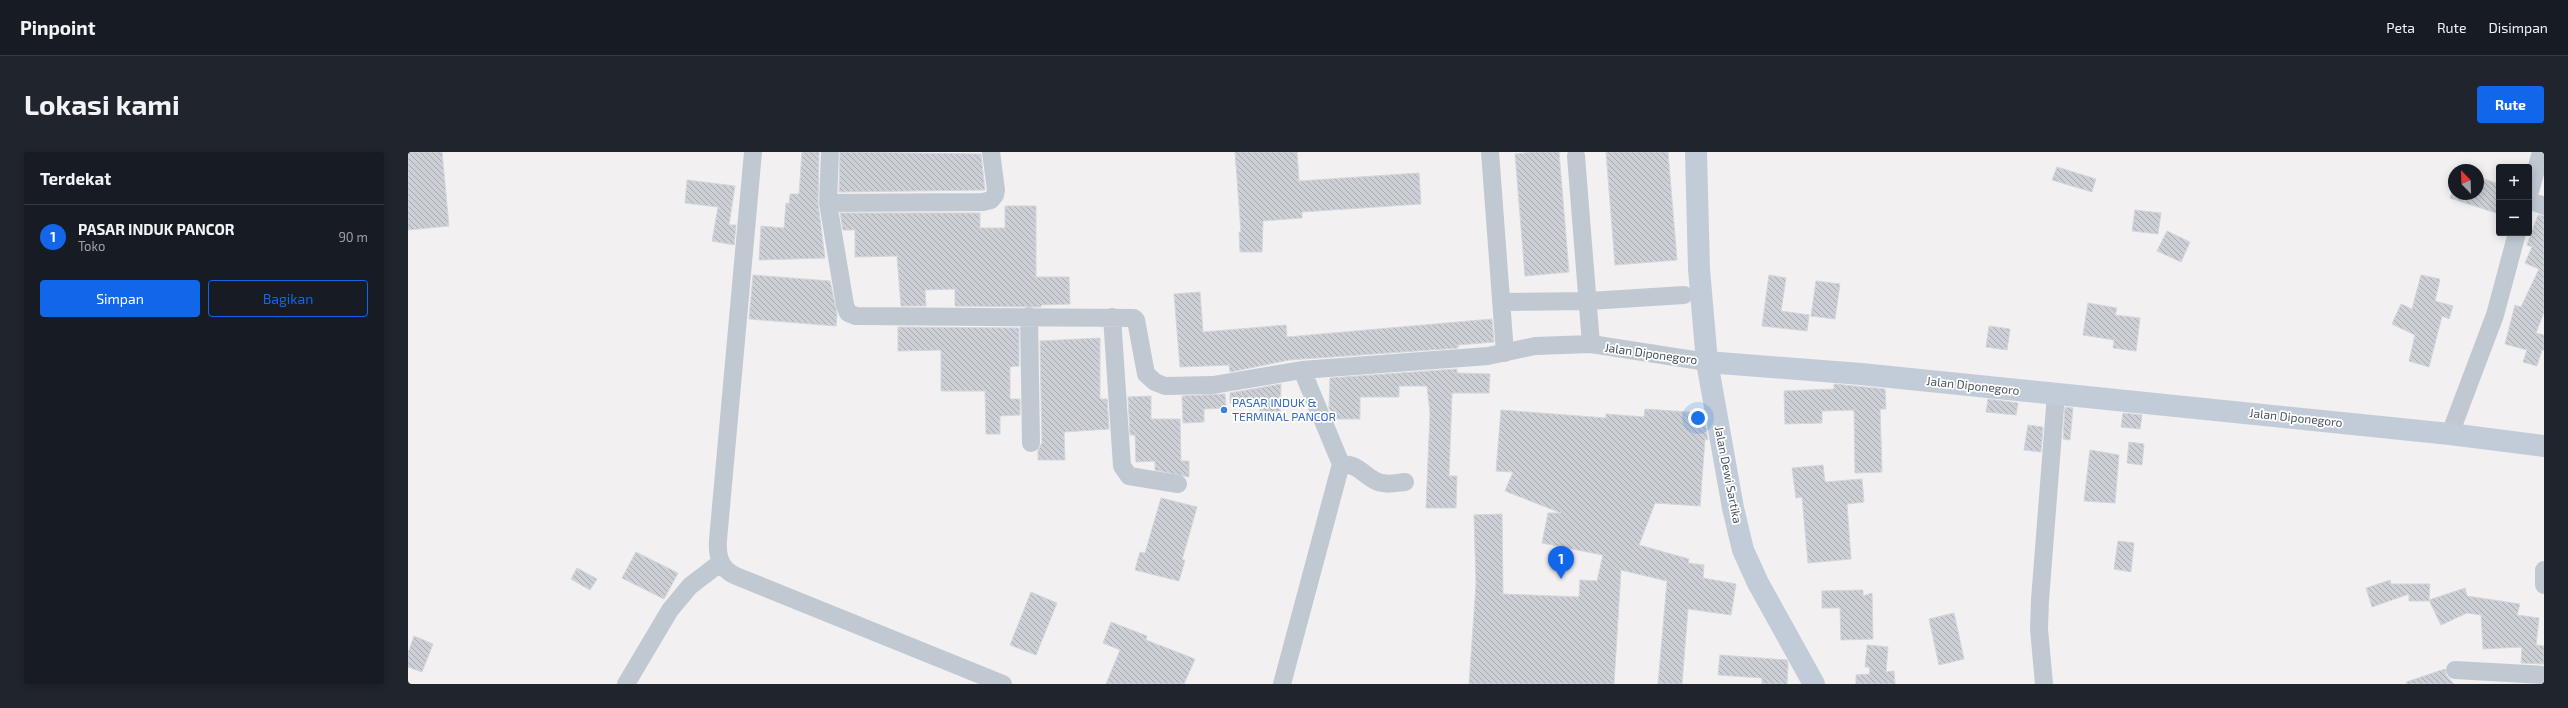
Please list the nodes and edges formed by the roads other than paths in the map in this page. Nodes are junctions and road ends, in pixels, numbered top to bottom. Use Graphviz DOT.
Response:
graph roads {
  1 [pos="753,152"];
  2 [pos="830,152"];
  3 [pos="992,152"];
  4 [pos="1490,152"];
  5 [pos="1696,152"];
  6 [pos="2541,152"];
  7 [pos="1578,153"];
  8 [pos="2532,184"];
  9 [pos="2532,201"];
  10 [pos="828,204"];
  11 [pos="2544,206"];
  12 [pos="2516,236"];
  13 [pos="1684,295"];
  14 [pos="1589,301"];
  15 [pos="1501,302"];
  16 [pos="1030,316"];
  17 [pos="1112,318"];
  18 [pos="1591,344"];
  19 [pos="1505,353"];
  20 [pos="1708,362"];
  21 [pos="1302,370"];
  22 [pos="2056,394"];
  23 [pos="2450,434"];
  24 [pos="1031,443"];
  25 [pos="2544,446"];
  26 [pos="1341,464"];
  27 [pos="1405,482"];
  28 [pos="1178,484"];
  29 [pos="720,562"];
  30 [pos="2544,570"];
  31 [pos="2544,585"];
  32 [pos="2455,670"];
  33 [pos="2544,675"];
  34 [pos="2482,678"];
  35 [pos="626,684"];
  36 [pos="1003,684"];
  37 [pos="1282,684"];
  38 [pos="1814,684"];
  39 [pos="2044,684"];
  1 -- 29 [label="street"];
  2 -- 10 [label="street"];
  3 -- 10 [label="street"];
  4 -- 15 [label="street"];
  5 -- 20 [label="street, Jalan Dewi Sartika"];
  6 -- 8 [label="street"];
  7 -- 14 [label="street, Jalan Diponegoro"];
  9 -- 11 [label="street"];
  10 -- 16 [label="street"];
  12 -- 23 [label="street"];
  13 -- 14 [label="street"];
  14 -- 15 [label="street"];
  14 -- 18 [label="street, Jalan Diponegoro"];
  15 -- 19 [label="street"];
  16 -- 17 [label="street"];
  16 -- 24 [label="street"];
  17 -- 21 [label="street"];
  17 -- 28 [label="street"];
  18 -- 19 [label="street"];
  18 -- 20 [label="street, Jalan Diponegoro"];
  19 -- 21 [label="street"];
  20 -- 22 [label="street, Jalan Diponegoro"];
  20 -- 38 [label="street, Jalan Dewi Sartika"];
  21 -- 26 [label="street"];
  22 -- 23 [label="street, Jalan Diponegoro"];
  22 -- 39 [label="street"];
  23 -- 25 [label="street, Jalan Diponegoro"];
  26 -- 27 [label="street"];
  26 -- 37 [label="street"];
  29 -- 35 [label="street"];
  29 -- 36 [label="street"];
  30 -- 31 [label="street"];
  32 -- 34 [label="street"];
  33 -- 34 [label="street"];
}
